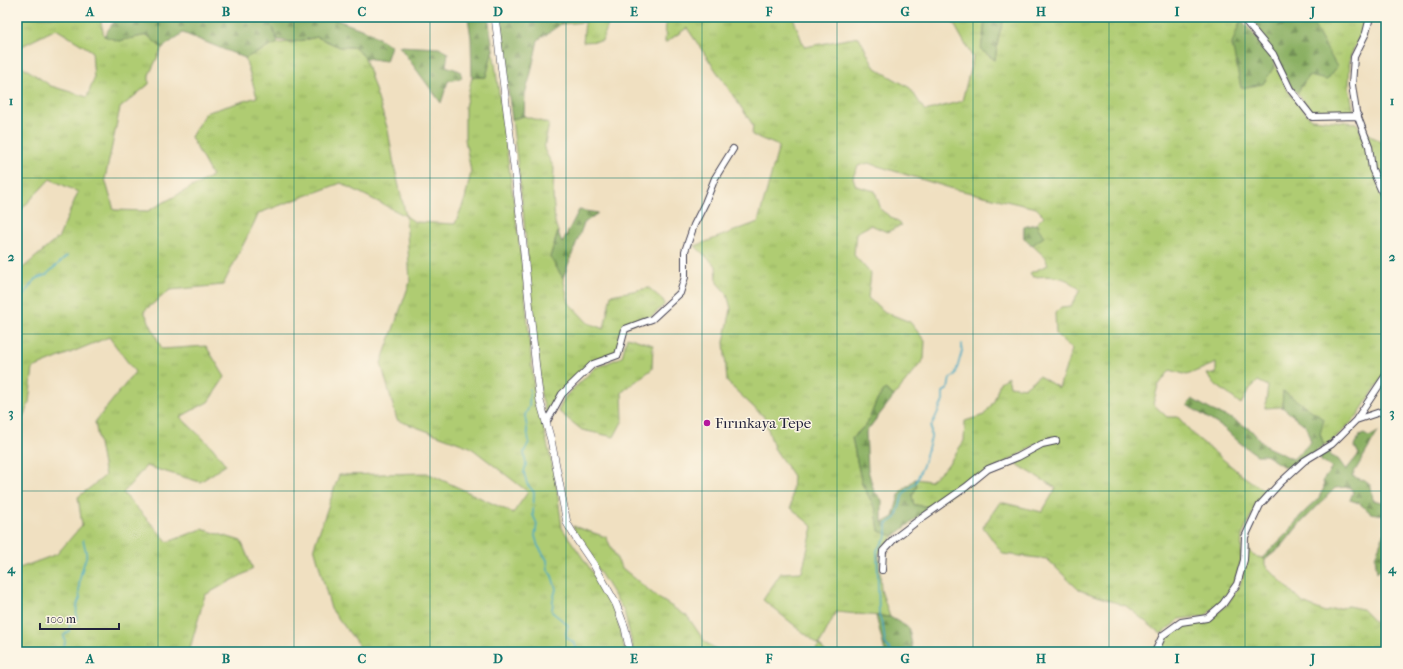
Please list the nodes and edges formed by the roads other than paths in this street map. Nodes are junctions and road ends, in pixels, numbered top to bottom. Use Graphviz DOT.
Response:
graph roads {
  1 [pos="495,17"];
  2 [pos="1242,17"];
  3 [pos="1370,17"];
  4 [pos="1358,116"];
  5 [pos="732,149"];
  6 [pos="1386,201"];
  7 [pos="1386,375"];
  8 [pos="1386,410"];
  9 [pos="1356,420"];
  10 [pos="546,422"];
  11 [pos="1056,441"];
  12 [pos="882,570"];
  13 [pos="630,652"];
  14 [pos="1156,652"];
  1 -- 10 [label="street"];
  2 -- 4 [label="street"];
  3 -- 4 [label="street"];
  4 -- 6 [label="street"];
  5 -- 10 [label="street"];
  7 -- 9 [label="street"];
  8 -- 9 [label="street"];
  9 -- 14 [label="street"];
  10 -- 13 [label="street"];
  11 -- 12 [label="street"];
}
